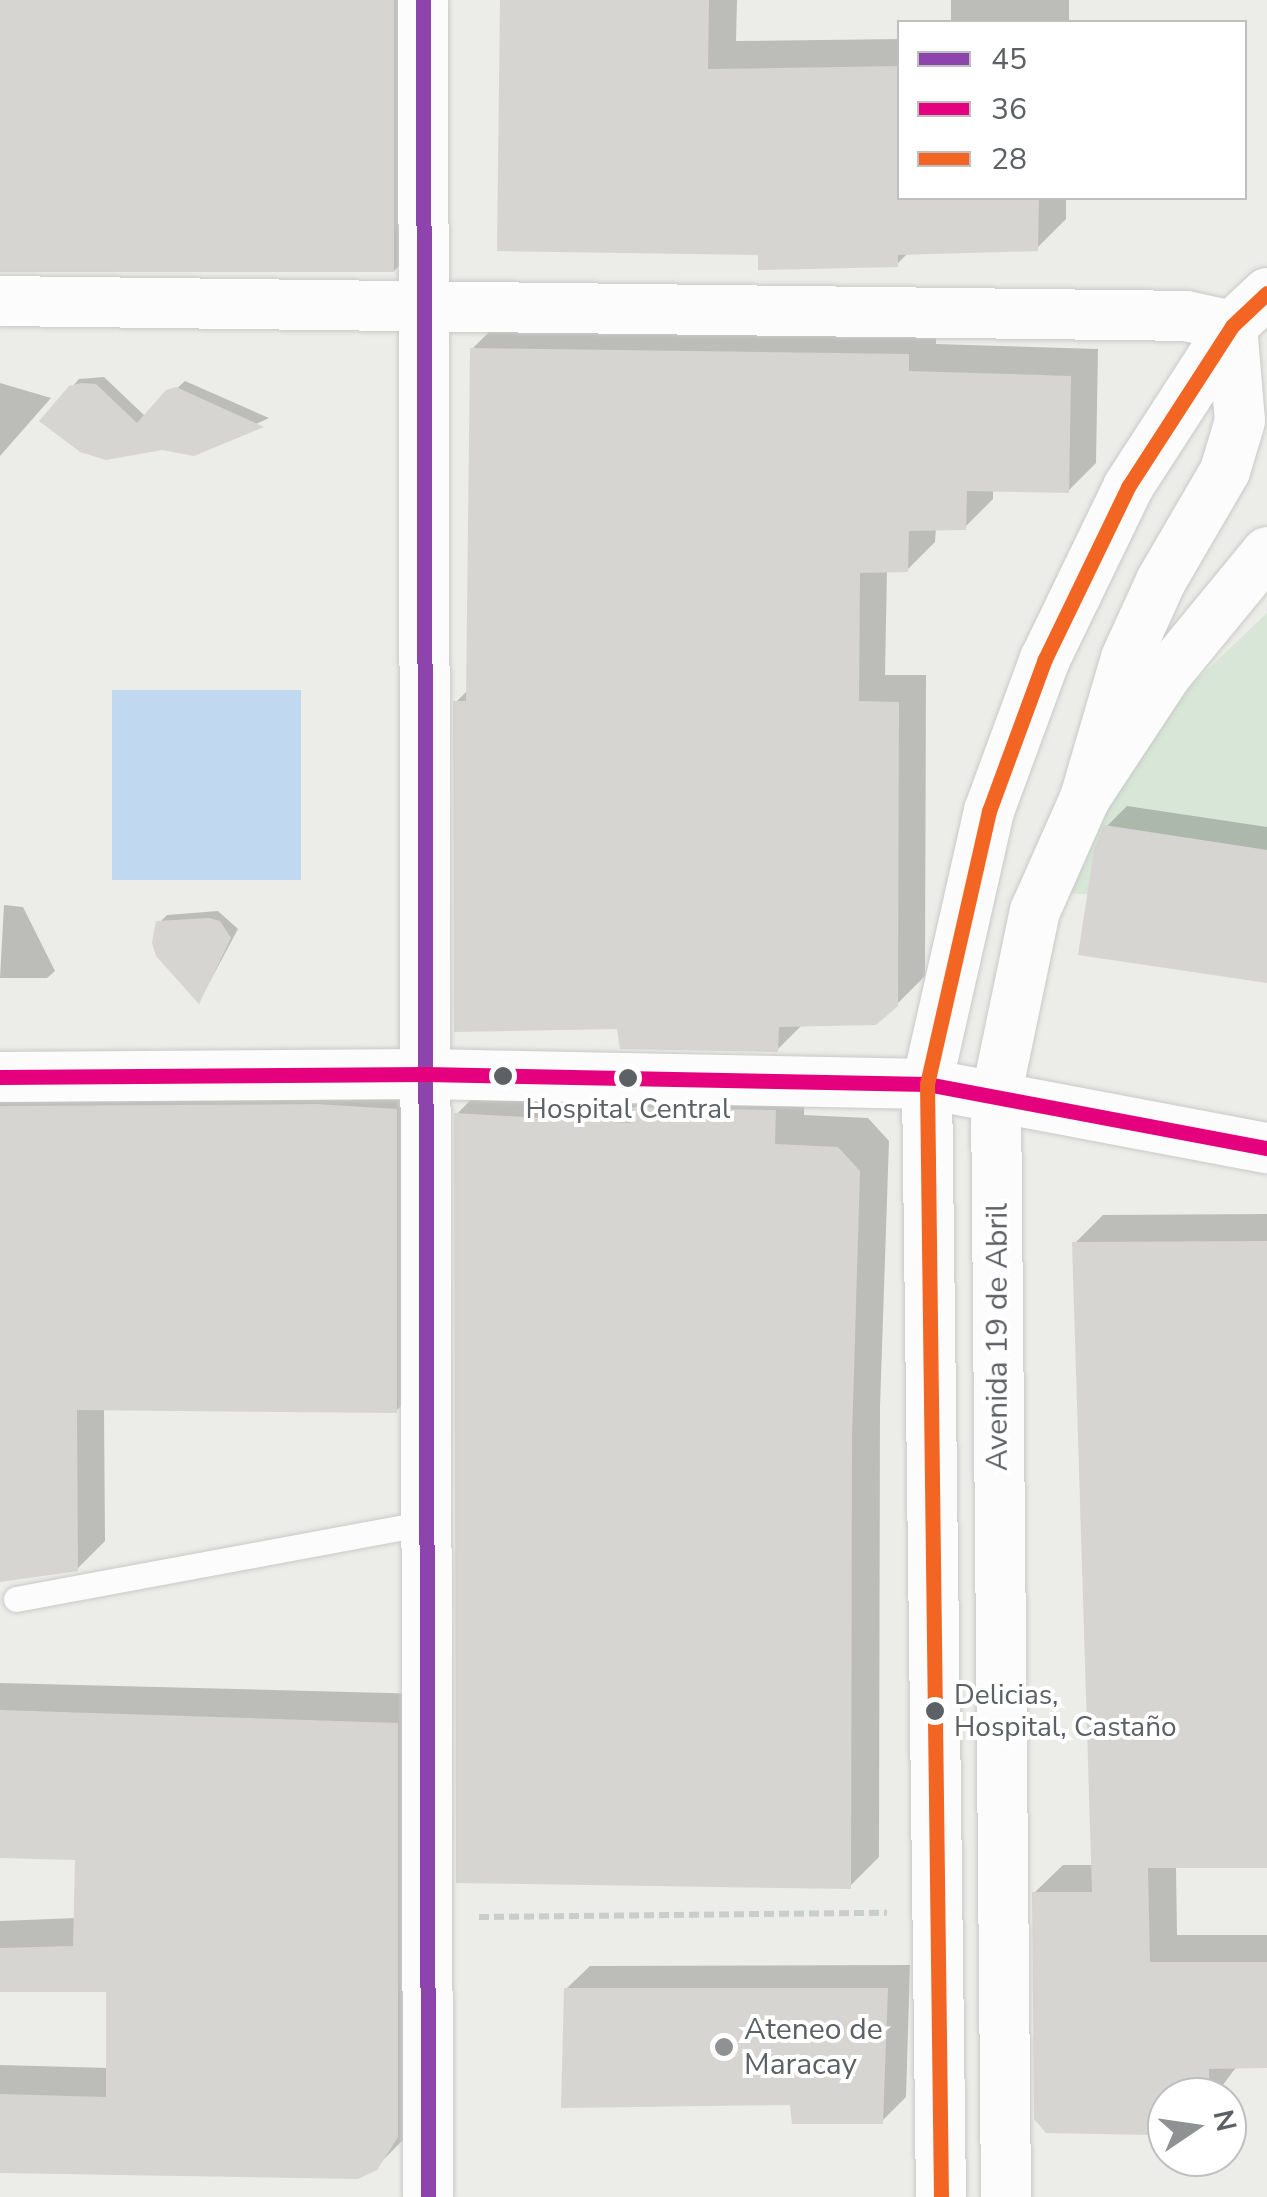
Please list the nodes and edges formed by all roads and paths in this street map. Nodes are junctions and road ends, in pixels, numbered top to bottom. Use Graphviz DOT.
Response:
graph roads {
  1 [pos="423,0"];
  2 [pos="0,301"];
  3 [pos="424,306"];
  4 [pos="1250,309"];
  5 [pos="1267,552"];
  6 [pos="1085,798"];
  7 [pos="426,1074"];
  8 [pos="0,1076"];
  9 [pos="928,1084"];
  10 [pos="996,1097"];
  11 [pos="1267,1148"];
  12 [pos="426,1524"];
  13 [pos="16,1599"];
  14 [pos="938,1913"];
  15 [pos="428,1918"];
  16 [pos="428,2197"];
  17 [pos="942,2197"];
  18 [pos="1006,2197"];
  1 -- 3 [label="street"];
  2 -- 3 [label="street"];
  3 -- 4 [label="street"];
  3 -- 7 [label="street"];
  4 -- 6 [label="street"];
  4 -- 9 [label="street"];
  5 -- 6 [label="street, Avenida 19 de Abril"];
  6 -- 10 [label="street, Avenida 19 de Abril"];
  7 -- 8 [label="street"];
  7 -- 9 [label="street"];
  7 -- 12 [label="street"];
  9 -- 10 [label="street"];
  9 -- 14 [label="street"];
  10 -- 11 [label="street"];
  10 -- 18 [label="street, Avenida 19 de Abril"];
  12 -- 13 [label="lane"];
  12 -- 15 [label="street"];
  14 -- 15 [label="path"];
  14 -- 17 [label="street"];
  15 -- 16 [label="street"];
}
